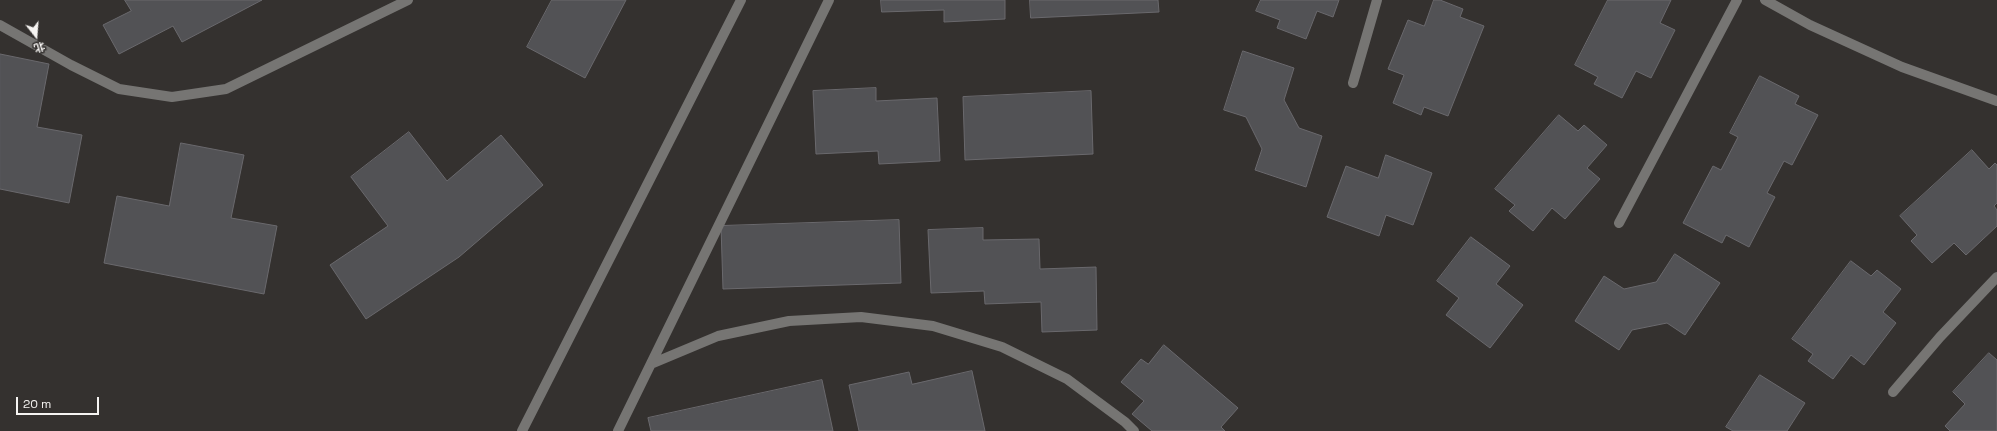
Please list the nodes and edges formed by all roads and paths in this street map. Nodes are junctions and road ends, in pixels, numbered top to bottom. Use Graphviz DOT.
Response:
graph roads {
  1 [pos="408,0"];
  2 [pos="741,0"];
  3 [pos="829,0"];
  4 [pos="1377,0"];
  5 [pos="1737,0"];
  6 [pos="1765,0"];
  7 [pos="0,25"];
  8 [pos="1353,83"];
  9 [pos="1997,101"];
  10 [pos="1619,223"];
  11 [pos="1997,277"];
  12 [pos="651,364"];
  13 [pos="1893,392"];
  14 [pos="522,431"];
  15 [pos="618,431"];
  16 [pos="1134,431"];
  1 -- 7 [label="street"];
  2 -- 14 [label="street"];
  3 -- 12 [label="street"];
  4 -- 8 [label="street"];
  5 -- 10 [label="street"];
  6 -- 9 [label="street"];
  11 -- 13 [label="street"];
  12 -- 15 [label="street"];
  12 -- 16 [label="street"];
}
